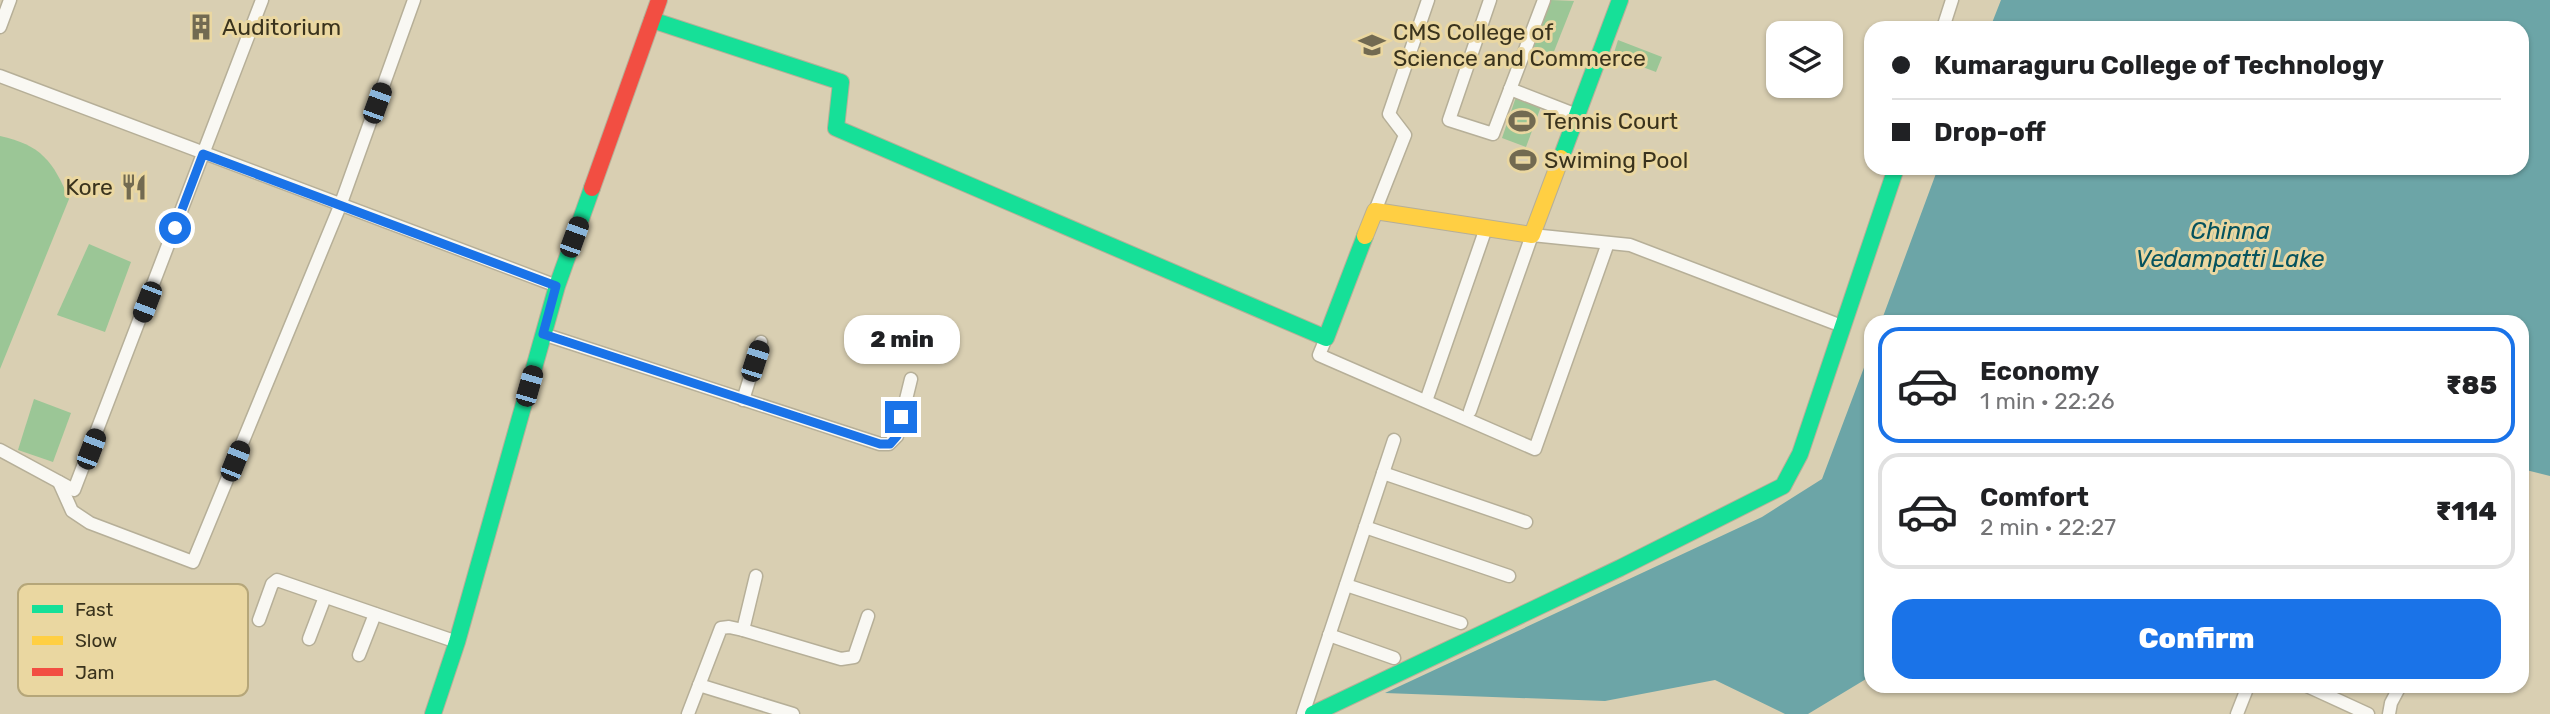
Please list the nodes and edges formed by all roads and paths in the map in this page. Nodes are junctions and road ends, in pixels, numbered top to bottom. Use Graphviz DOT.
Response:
graph roads {
  1 [pos="10,0"];
  2 [pos="262,0"];
  3 [pos="414,0"];
  4 [pos="659,0"];
  5 [pos="1428,0"];
  6 [pos="1490,0"];
  7 [pos="1545,0"];
  8 [pos="1620,0"];
  9 [pos="1952,0"];
  10 [pos="652,20"];
  11 [pos="1945,21"];
  12 [pos="0,27"];
  13 [pos="0,76"];
  14 [pos="1510,89"];
  15 [pos="1577,115"];
  16 [pos="203,154"];
  17 [pos="1894,175"];
  18 [pos="340,206"];
  19 [pos="1375,211"];
  20 [pos="1486,228"];
  21 [pos="1532,235"];
  22 [pos="1608,243"];
  23 [pos="556,286"];
  24 [pos="1834,323"];
  25 [pos="543,334"];
  26 [pos="1326,338"];
  27 [pos="761,342"];
  28 [pos="911,379"];
  29 [pos="743,400"];
  30 [pos="1426,401"];
  31 [pos="1470,411"];
  32 [pos="1394,440"];
  33 [pos="0,450"];
  34 [pos="1383,473"];
  35 [pos="70,494"];
  36 [pos="1526,522"];
  37 [pos="1365,527"];
  38 [pos="756,576"];
  39 [pos="1509,576"];
  40 [pos="1346,585"];
  41 [pos="324,597"];
  42 [pos="375,614"];
  43 [pos="868,616"];
  44 [pos="259,620"];
  45 [pos="1461,623"];
  46 [pos="743,629"];
  47 [pos="1329,635"];
  48 [pos="309,639"];
  49 [pos="457,642"];
  50 [pos="359,655"];
  51 [pos="1394,658"];
  52 [pos="699,685"];
  53 [pos="2246,693"];
  54 [pos="2322,693"];
  55 [pos="2396,693"];
  56 [pos="2239,713"];
  57 [pos="433,714"];
  58 [pos="688,714"];
  59 [pos="793,714"];
  60 [pos="1303,714"];
  61 [pos="1313,714"];
  62 [pos="2368,714"];
  63 [pos="2389,714"];
  1 -- 12 [label="street"];
  2 -- 16 [label="street"];
  3 -- 18 [label="street"];
  4 -- 10 [label="street"];
  5 -- 19 [label="street"];
  6 -- 14 [label="street"];
  7 -- 14 [label="street"];
  8 -- 15 [label="street"];
  9 -- 11 [label="street"];
  10 -- 23 [label="street"];
  10 -- 26 [label="street"];
  13 -- 16 [label="street"];
  14 -- 15 [label="street"];
  15 -- 21 [label="street"];
  16 -- 18 [label="street"];
  16 -- 35 [label="street"];
  17 -- 61 [label="street"];
  18 -- 23 [label="street"];
  18 -- 35 [label="street"];
  19 -- 20 [label="street"];
  19 -- 26 [label="street"];
  20 -- 21 [label="street"];
  20 -- 30 [label="street"];
  21 -- 22 [label="street"];
  21 -- 31 [label="street"];
  22 -- 24 [label="street"];
  22 -- 30 [label="street"];
  23 -- 25 [label="street"];
  25 -- 29 [label="street"];
  25 -- 49 [label="street"];
  26 -- 30 [label="street"];
  27 -- 29 [label="street"];
  28 -- 29 [label="street"];
  32 -- 34 [label="street"];
  33 -- 35 [label="street"];
  34 -- 36 [label="street"];
  34 -- 37 [label="street"];
  37 -- 39 [label="street"];
  37 -- 40 [label="street"];
  38 -- 46 [label="street"];
  40 -- 45 [label="street"];
  40 -- 47 [label="street"];
  41 -- 42 [label="street"];
  41 -- 44 [label="street"];
  41 -- 48 [label="street"];
  42 -- 49 [label="street"];
  42 -- 50 [label="street"];
  43 -- 46 [label="street"];
  46 -- 52 [label="street"];
  47 -- 51 [label="street"];
  47 -- 60 [label="street"];
  49 -- 57 [label="street"];
  52 -- 58 [label="street"];
  52 -- 59 [label="street"];
  53 -- 56 [label="street"];
  54 -- 62 [label="street"];
  55 -- 63 [label="street"];
}
